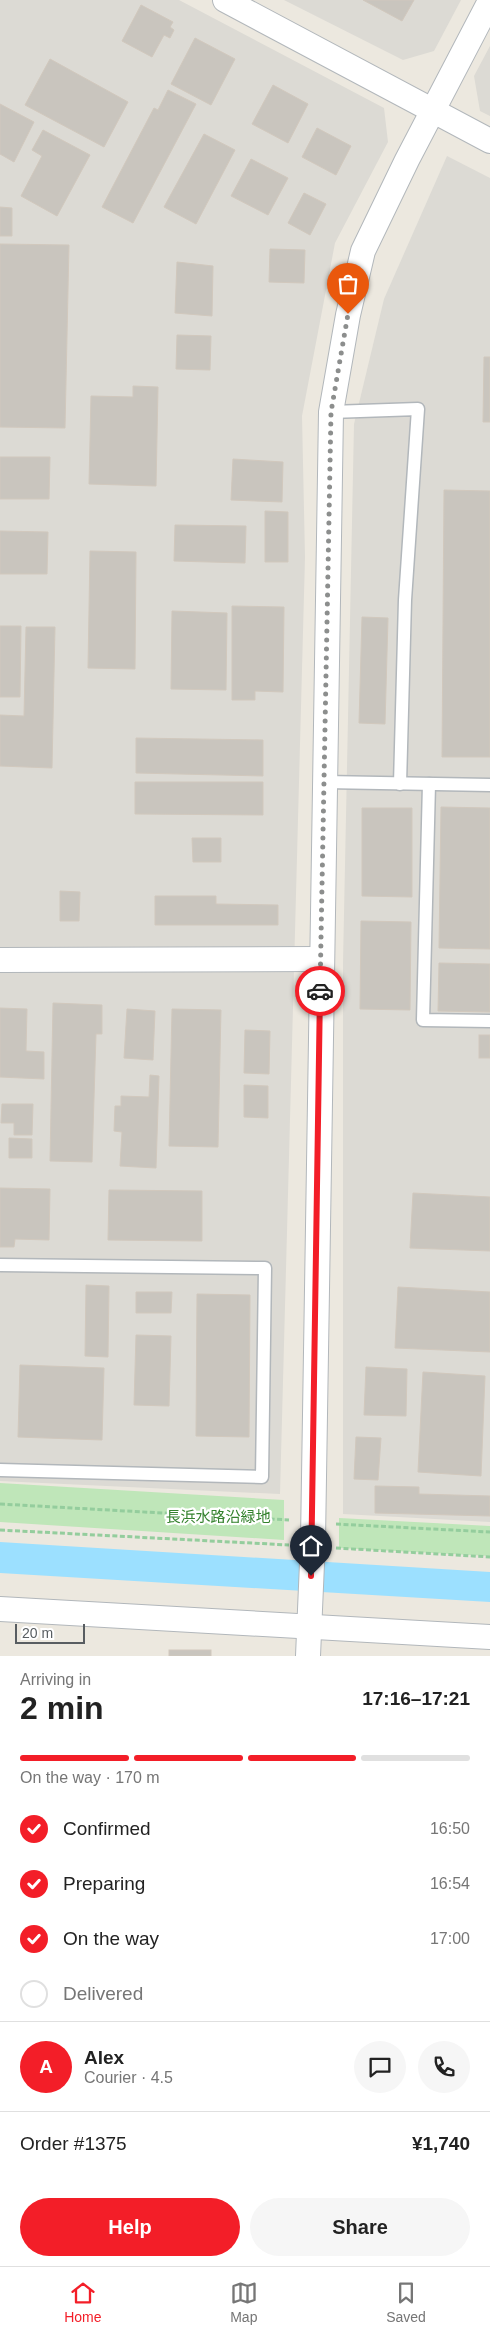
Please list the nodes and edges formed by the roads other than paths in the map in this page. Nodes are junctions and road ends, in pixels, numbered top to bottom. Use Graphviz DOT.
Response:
graph roads {
  1 [pos="225,0"];
  2 [pos="490,0"];
  3 [pos="432,112"];
  4 [pos="490,141"];
  5 [pos="331,412"];
  6 [pos="325,782"];
  7 [pos="400,784"];
  8 [pos="429,784"];
  9 [pos="490,785"];
  10 [pos="0,960"];
  11 [pos="321,960"];
  12 [pos="490,1021"];
  13 [pos="0,1265"];
  14 [pos="0,1470"];
  15 [pos="0,1609"];
  16 [pos="309,1626"];
  17 [pos="490,1637"];
  18 [pos="308,1656"];
  1 -- 3 [label="street"];
  2 -- 3 [label="street"];
  3 -- 4 [label="street"];
  3 -- 5 [label="street"];
  5 -- 6 [label="street"];
  5 -- 7 [label="lane"];
  6 -- 7 [label="lane"];
  6 -- 11 [label="street"];
  7 -- 8 [label="lane"];
  8 -- 9 [label="lane"];
  8 -- 12 [label="lane"];
  10 -- 11 [label="street"];
  11 -- 16 [label="street"];
  13 -- 14 [label="lane"];
  15 -- 16 [label="street"];
  16 -- 17 [label="street"];
  16 -- 18 [label="street"];
}
